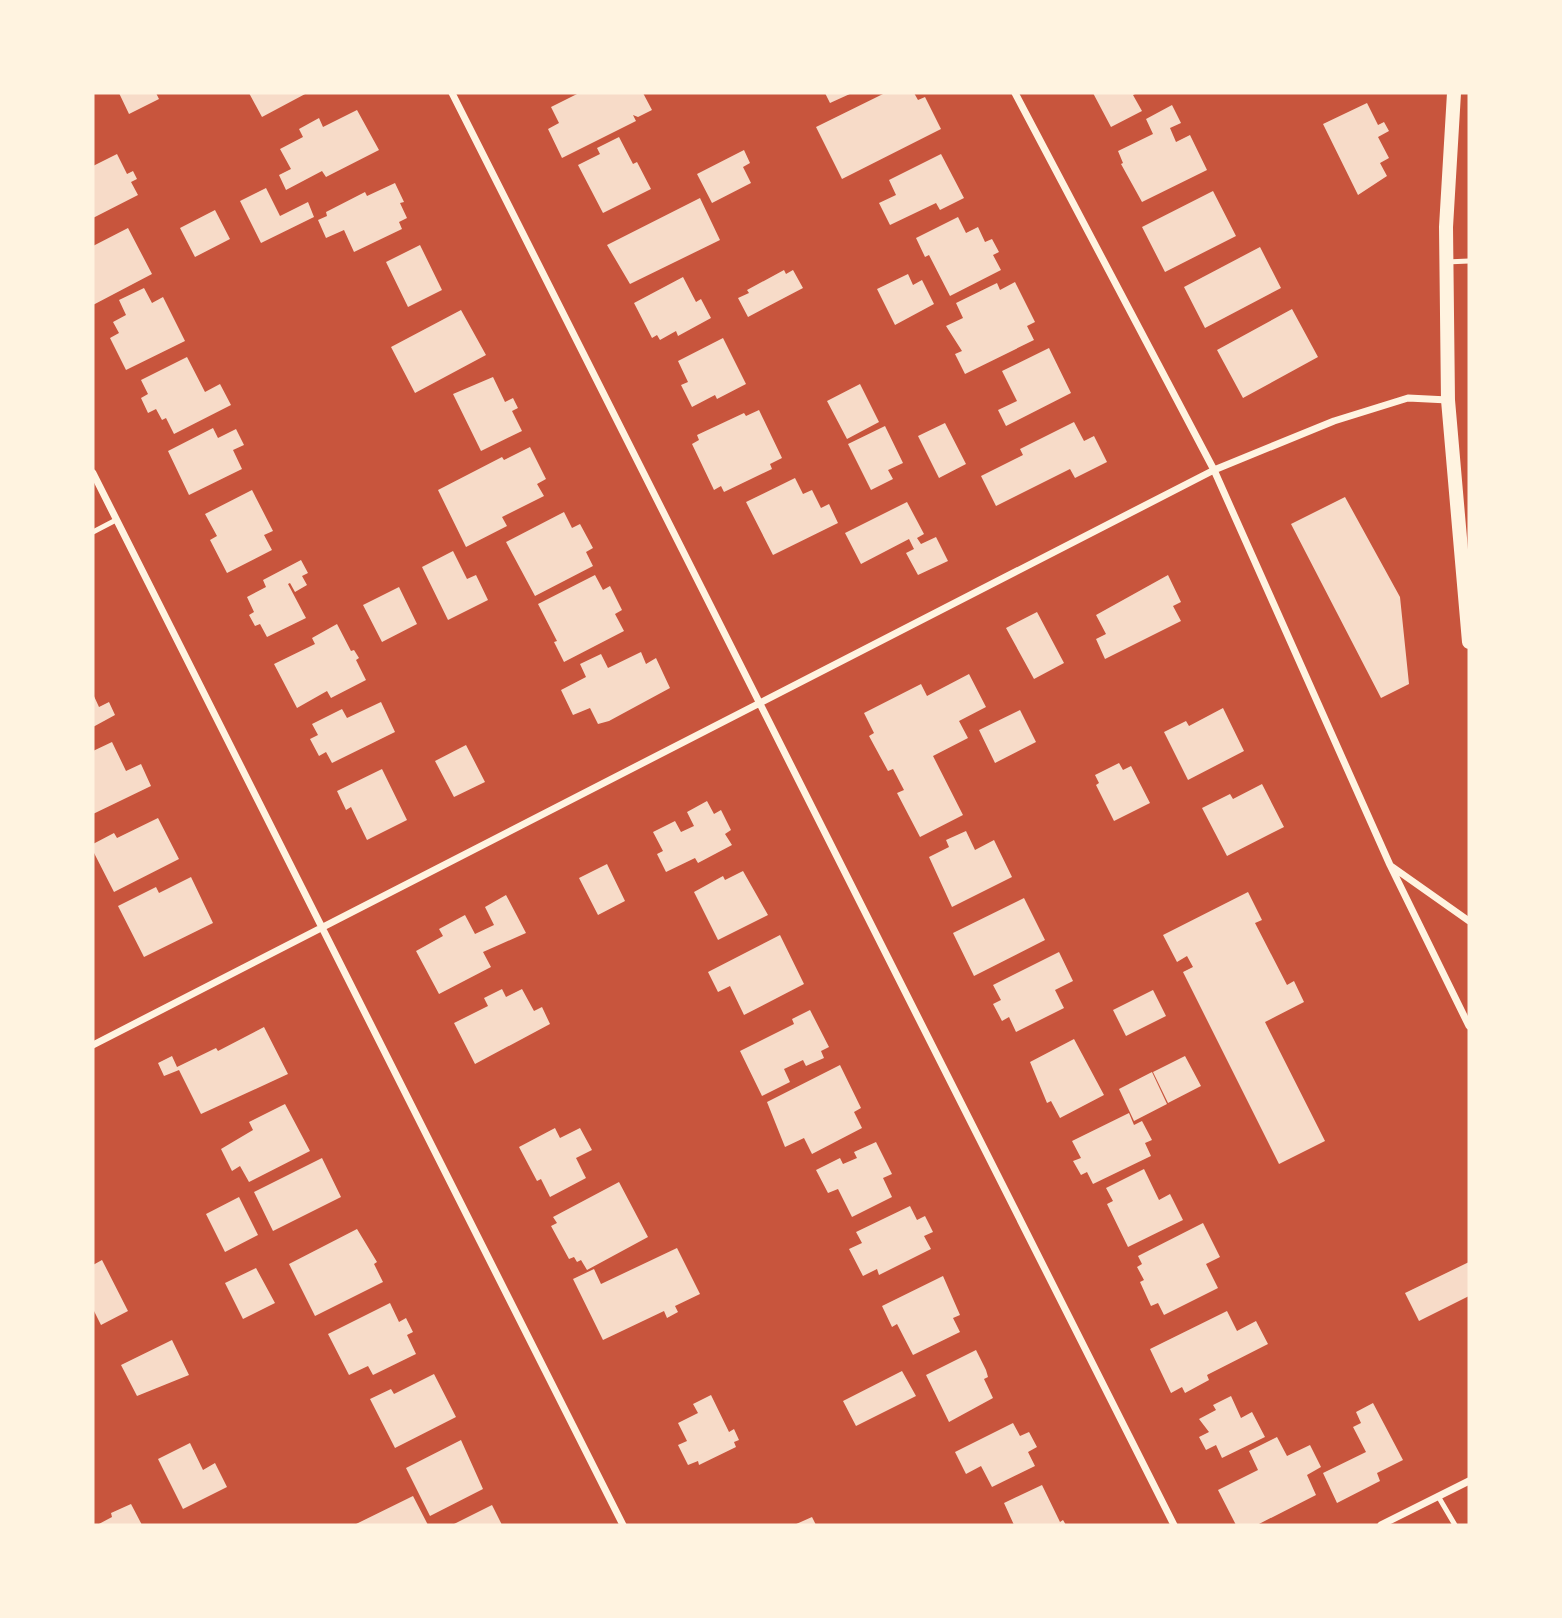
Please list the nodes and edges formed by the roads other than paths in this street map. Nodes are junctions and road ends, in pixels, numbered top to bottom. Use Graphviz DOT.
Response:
graph roads {
  1 [pos="452,93"];
  2 [pos="1014,93"];
  3 [pos="1454,93"];
  4 [pos="1469,261"];
  5 [pos="1446,262"];
  6 [pos="1448,400"];
  7 [pos="1214,470"];
  8 [pos="93,473"];
  9 [pos="116,520"];
  10 [pos="93,532"];
  11 [pos="1469,642"];
  12 [pos="760,703"];
  13 [pos="1390,865"];
  14 [pos="1469,921"];
  15 [pos="322,928"];
  16 [pos="1469,1026"];
  17 [pos="93,1045"];
  18 [pos="1469,1480"];
  19 [pos="1438,1496"];
  20 [pos="623,1525"];
  21 [pos="1174,1525"];
  22 [pos="1381,1525"];
  23 [pos="1455,1525"];
  1 -- 12 [label="street"];
  2 -- 7 [label="street"];
  3 -- 5 [label="main road"];
  4 -- 5 [label="lane"];
  5 -- 6 [label="main road"];
  6 -- 7 [label="street"];
  6 -- 11 [label="main road"];
  7 -- 12 [label="street"];
  7 -- 13 [label="street"];
  8 -- 9 [label="street"];
  9 -- 10 [label="lane"];
  9 -- 15 [label="street"];
  12 -- 15 [label="street"];
  12 -- 21 [label="street"];
  13 -- 14 [label="street"];
  13 -- 16 [label="street"];
  15 -- 17 [label="street"];
  15 -- 20 [label="street"];
  18 -- 19 [label="street"];
  19 -- 22 [label="street"];
  19 -- 23 [label="lane"];
}
